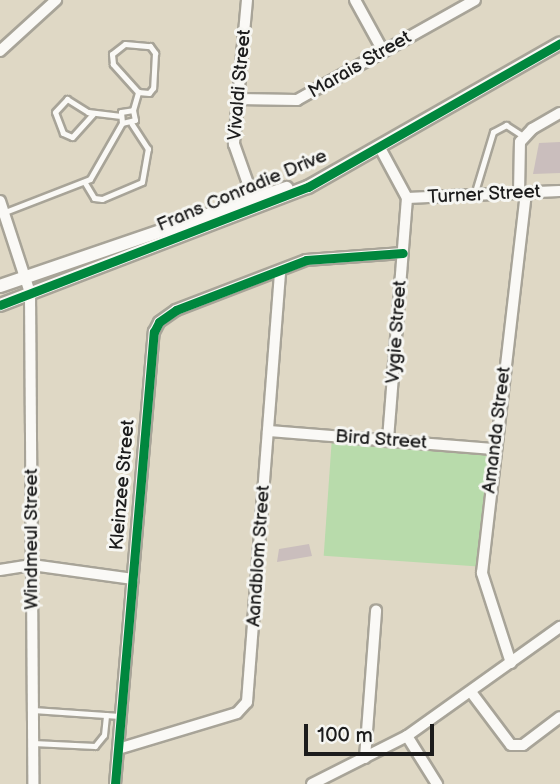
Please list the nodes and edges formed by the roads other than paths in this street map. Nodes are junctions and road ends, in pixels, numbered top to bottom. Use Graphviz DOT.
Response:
graph roads {
  1 [pos="56,0"];
  2 [pos="247,0"];
  3 [pos="355,0"];
  4 [pos="475,0"];
  5 [pos="560,43"];
  6 [pos="0,51"];
  7 [pos="383,51"];
  8 [pos="138,92"];
  9 [pos="238,99"];
  10 [pos="133,110"];
  11 [pos="560,113"];
  12 [pos="93,114"];
  13 [pos="119,116"];
  14 [pos="122,123"];
  15 [pos="132,124"];
  16 [pos="523,136"];
  17 [pos="379,146"];
  18 [pos="85,183"];
  19 [pos="560,191"];
  20 [pos="523,193"];
  21 [pos="474,195"];
  22 [pos="407,198"];
  23 [pos="255,203"];
  24 [pos="2,209"];
  25 [pos="403,253"];
  26 [pos="280,271"];
  27 [pos="27,274"];
  28 [pos="0,286"];
  29 [pos="30,293"];
  30 [pos="0,305"];
  31 [pos="268,431"];
  32 [pos="388,441"];
  33 [pos="494,449"];
  34 [pos="32,565"];
  35 [pos="0,570"];
  36 [pos="132,579"];
  37 [pos="376,610"];
  38 [pos="560,627"];
  39 [pos="511,663"];
  40 [pos="471,692"];
  41 [pos="33,710"];
  42 [pos="106,715"];
  43 [pos="121,716"];
  44 [pos="560,717"];
  45 [pos="407,736"];
  46 [pos="33,743"];
  47 [pos="118,749"];
  48 [pos="365,758"];
  49 [pos="33,784"];
  50 [pos="115,784"];
  51 [pos="312,784"];
  52 [pos="438,784"];
  1 -- 6 [label="street"];
  2 -- 9 [label="street, Vivaldi Street"];
  3 -- 7 [label="street"];
  4 -- 7 [label="street, Marais Street"];
  5 -- 17 [label="street, Frans Conradie Drive"];
  7 -- 9 [label="street, Marais Street"];
  8 -- 8 [label="lane"];
  8 -- 10 [label="lane"];
  9 -- 23 [label="street, Vivaldi Street"];
  10 -- 13 [label="lane"];
  10 -- 15 [label="lane"];
  11 -- 16 [label="street"];
  12 -- 12 [label="lane"];
  12 -- 13 [label="lane"];
  13 -- 14 [label="lane"];
  14 -- 15 [label="lane"];
  14 -- 18 [label="lane"];
  15 -- 18 [label="lane"];
  16 -- 20 [label="street, Amanda Street"];
  16 -- 21 [label="lane"];
  17 -- 22 [label="street"];
  17 -- 23 [label="street, Frans Conradie Drive"];
  18 -- 24 [label="lane"];
  19 -- 20 [label="street, Turner Street"];
  20 -- 21 [label="street, Turner Street"];
  20 -- 33 [label="street, Amanda Street"];
  21 -- 22 [label="street, Turner Street"];
  22 -- 25 [label="street, Vygie Street"];
  23 -- 27 [label="street, Frans Conradie Drive"];
  23 -- 29 [label="street, Frans Conradie Drive"];
  24 -- 27 [label="street, Windmeul Street"];
  25 -- 26 [label="street, Kleinzee Street"];
  25 -- 32 [label="street, Vygie Street"];
  26 -- 31 [label="street, Aandblom Street"];
  26 -- 36 [label="street, Kleinzee Street"];
  27 -- 28 [label="street, Frans Conradie Drive"];
  27 -- 29 [label="street, Windmeul Street"];
  29 -- 30 [label="street, Frans Conradie Drive"];
  29 -- 34 [label="street, Windmeul Street"];
  31 -- 32 [label="street, Bird Street"];
  31 -- 47 [label="street, Aandblom Street"];
  32 -- 33 [label="street, Bird Street"];
  33 -- 39 [label="street, Amanda Street"];
  34 -- 35 [label="street"];
  34 -- 36 [label="street"];
  34 -- 41 [label="street, Windmeul Street"];
  36 -- 43 [label="street, Kleinzee Street"];
  37 -- 48 [label="street"];
  38 -- 39 [label="street"];
  39 -- 40 [label="street"];
  40 -- 44 [label="street"];
  40 -- 45 [label="street"];
  41 -- 42 [label="lane"];
  41 -- 46 [label="street, Windmeul Street"];
  42 -- 43 [label="lane"];
  42 -- 46 [label="lane"];
  43 -- 47 [label="street, Kleinzee Street"];
  45 -- 48 [label="street"];
  45 -- 52 [label="street"];
  46 -- 49 [label="street, Windmeul Street"];
  47 -- 50 [label="street, Kleinzee Street"];
  48 -- 51 [label="street"];
}
